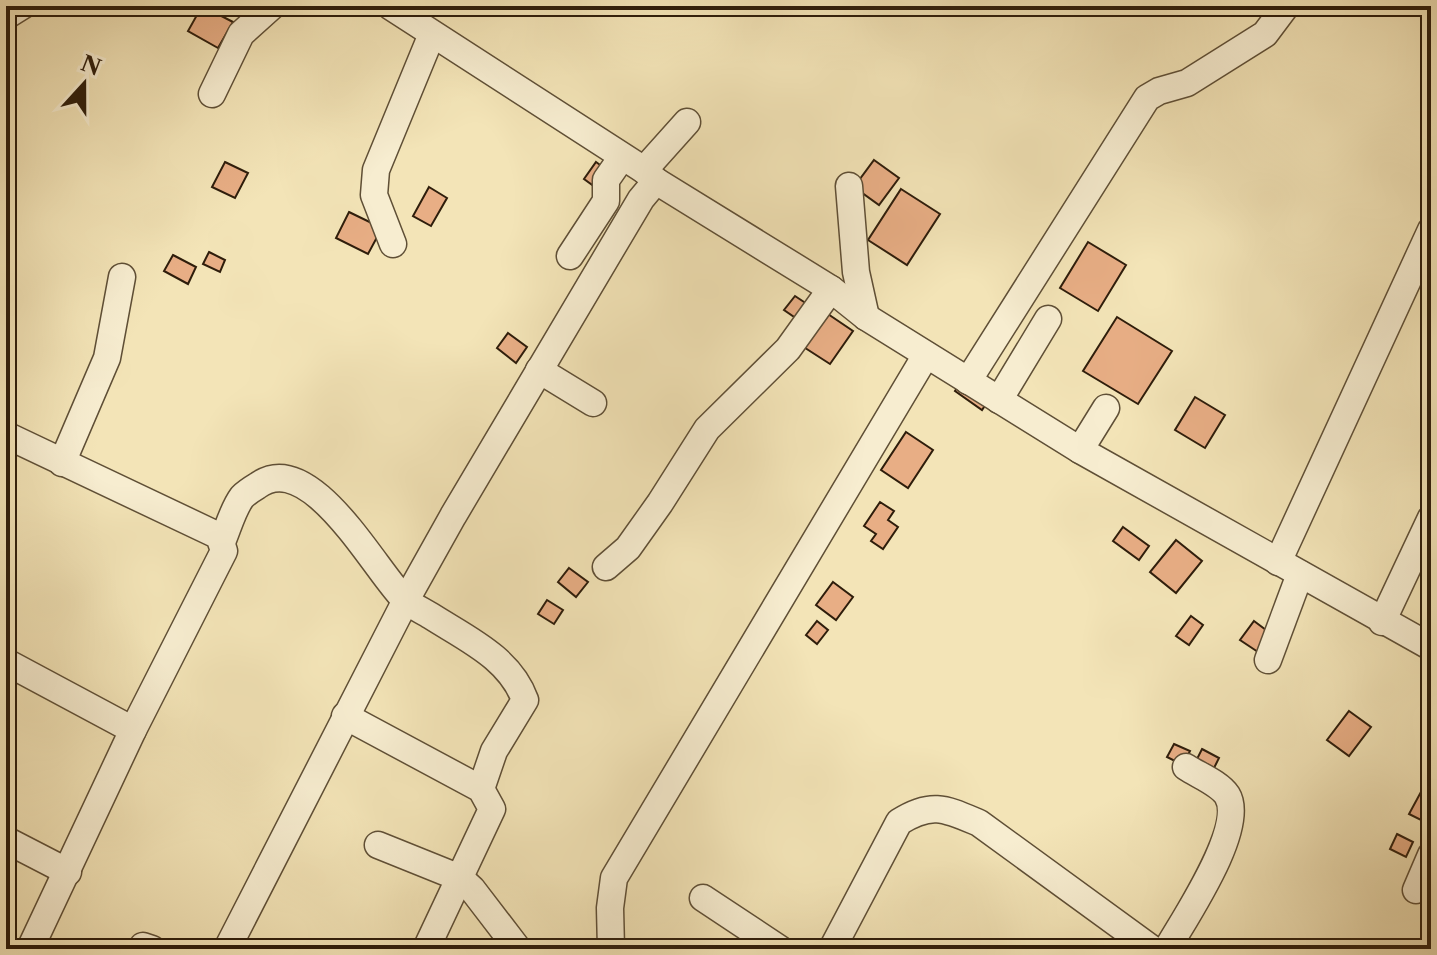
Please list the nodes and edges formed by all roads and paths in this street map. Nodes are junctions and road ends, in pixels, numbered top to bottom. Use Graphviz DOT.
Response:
graph roads {
  1 [pos="22,6"];
  2 [pos="272,6"];
  3 [pos="390,6"];
  4 [pos="1286,6"];
  5 [pos="6,16"];
  6 [pos="432,34"];
  7 [pos="212,94"];
  8 [pos="687,122"];
  9 [pos="641,169"];
  10 [pos="849,186"];
  11 [pos="1431,230"];
  12 [pos="393,244"];
  13 [pos="570,256"];
  14 [pos="122,277"];
  15 [pos="831,289"];
  16 [pos="866,317"];
  17 [pos="1048,319"];
  18 [pos="926,355"];
  19 [pos="539,370"];
  20 [pos="968,381"];
  21 [pos="999,400"];
  22 [pos="593,403"];
  23 [pos="1106,408"];
  24 [pos="6,435"];
  25 [pos="1080,450"];
  26 [pos="62,463"];
  27 [pos="1431,518"];
  28 [pos="222,542"];
  29 [pos="606,567"];
  30 [pos="1289,568"];
  31 [pos="406,600"];
  32 [pos="1382,622"];
  33 [pos="1431,647"];
  34 [pos="1268,660"];
  35 [pos="6,662"];
  36 [pos="345,716"];
  37 [pos="133,730"];
  38 [pos="1186,767"];
  39 [pos="481,789"];
  40 [pos="6,840"];
  41 [pos="378,845"];
  42 [pos="1431,855"];
  43 [pos="68,872"];
  44 [pos="460,878"];
  45 [pos="1416,890"];
  46 [pos="703,898"];
  47 [pos="30,949"];
  48 [pos="227,949"];
  49 [pos="426,949"];
  50 [pos="518,949"];
  51 [pos="611,949"];
  52 [pos="780,949"];
  53 [pos="832,949"];
  54 [pos="1152,949"];
  55 [pos="1167,949"];
  1 -- 5 [label="street"];
  2 -- 7 [label="street"];
  3 -- 6 [label="street"];
  4 -- 20 [label="street"];
  6 -- 9 [label="street"];
  6 -- 12 [label="street"];
  8 -- 9 [label="street"];
  9 -- 13 [label="street"];
  9 -- 15 [label="street"];
  9 -- 19 [label="street"];
  10 -- 16 [label="street"];
  11 -- 30 [label="street"];
  14 -- 26 [label="street"];
  15 -- 16 [label="street"];
  15 -- 29 [label="street"];
  16 -- 18 [label="street"];
  17 -- 21 [label="street"];
  18 -- 20 [label="street"];
  18 -- 51 [label="street"];
  19 -- 22 [label="street"];
  19 -- 31 [label="street"];
  20 -- 21 [label="street"];
  21 -- 25 [label="street"];
  23 -- 25 [label="street"];
  24 -- 26 [label="street"];
  25 -- 30 [label="street"];
  26 -- 28 [label="street"];
  27 -- 32 [label="street"];
  28 -- 31 [label="street"];
  28 -- 37 [label="street"];
  30 -- 32 [label="street"];
  30 -- 34 [label="street"];
  31 -- 36 [label="street"];
  31 -- 39 [label="street"];
  32 -- 33 [label="street"];
  35 -- 37 [label="street"];
  36 -- 39 [label="street"];
  36 -- 48 [label="street"];
  37 -- 43 [label="street"];
  38 -- 55 [label="street"];
  39 -- 44 [label="street"];
  40 -- 43 [label="street"];
  41 -- 44 [label="street"];
  42 -- 45 [label="street"];
  43 -- 47 [label="street"];
  44 -- 49 [label="street"];
  44 -- 50 [label="street"];
  46 -- 52 [label="street"];
  53 -- 54 [label="street"];
}
